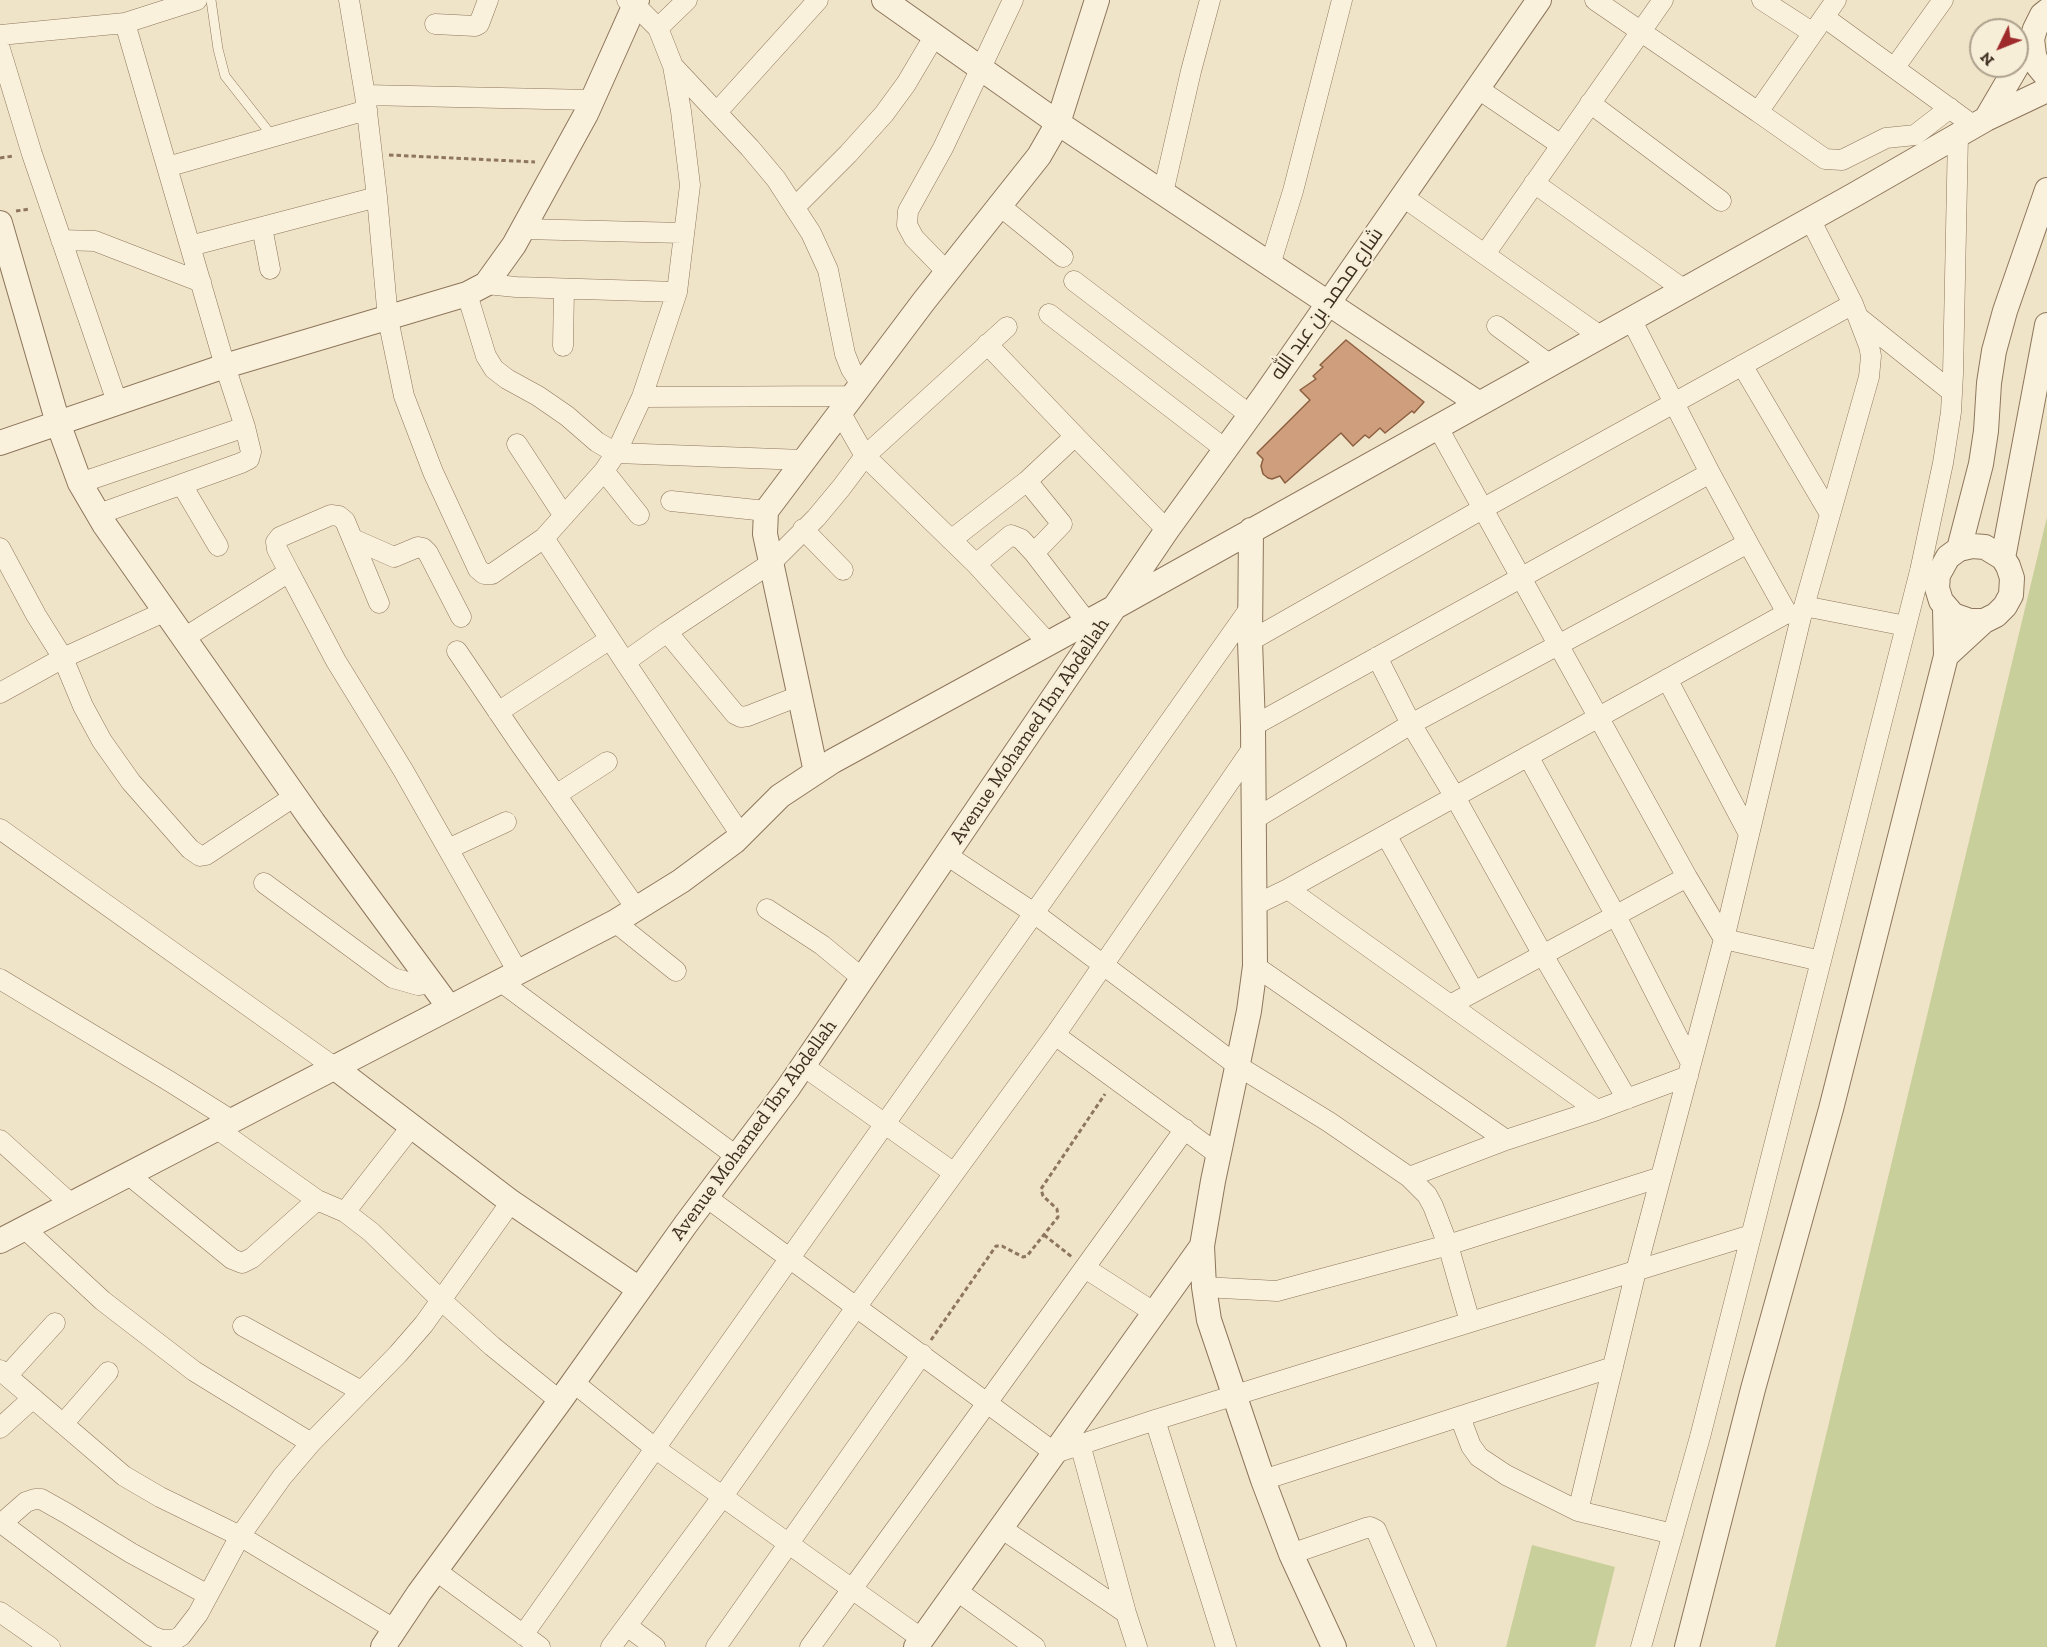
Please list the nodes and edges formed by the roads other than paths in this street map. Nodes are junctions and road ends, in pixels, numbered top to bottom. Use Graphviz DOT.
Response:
graph roads {
  1 [pos="197,0"];
  2 [pos="211,0"];
  3 [pos="349,0"];
  4 [pos="488,0"];
  5 [pos="687,0"];
  6 [pos="818,0"];
  7 [pos="884,0"];
  8 [pos="1013,0"];
  9 [pos="1097,0"];
  10 [pos="1210,0"];
  11 [pos="1342,0"];
  12 [pos="1539,0"];
  13 [pos="1595,0"];
  14 [pos="1663,0"];
  15 [pos="1762,0"];
  16 [pos="1836,0"];
  17 [pos="1943,0"];
  18 [pos="633,2"];
  19 [pos="162,5"];
  20 [pos="2047,11"];
  21 [pos="1824,17"];
  22 [pos="125,23"];
  23 [pos="435,24"];
  24 [pos="658,28"];
  25 [pos="1641,31"];
  26 [pos="1813,33"];
  27 [pos="0,35"];
  28 [pos="935,35"];
  29 [pos="2032,39"];
  30 [pos="2029,44"];
  31 [pos="0,49"];
  32 [pos="673,66"];
  33 [pos="1895,67"];
  34 [pos="981,70"];
  35 [pos="2047,77"];
  36 [pos="2008,78"];
  37 [pos="1478,88"];
  38 [pos="2047,90"];
  39 [pos="592,100"];
  40 [pos="366,103"];
  41 [pos="1590,103"];
  42 [pos="1950,108"];
  43 [pos="717,112"];
  44 [pos="1758,112"];
  45 [pos="1058,123"];
  46 [pos="1973,127"];
  47 [pos="273,137"];
  48 [pos="1561,145"];
  49 [pos="167,167"];
  50 [pos="1534,183"];
  51 [pos="2047,190"];
  52 [pos="1163,192"];
  53 [pos="377,196"];
  54 [pos="1402,196"];
  55 [pos="1721,201"];
  56 [pos="1000,206"];
  57 [pos="795,207"];
  58 [pos="5,217"];
  59 [pos="1810,219"];
  60 [pos="262,227"];
  61 [pos="523,229"];
  62 [pos="683,233"];
  63 [pos="61,240"];
  64 [pos="190,246"];
  65 [pos="1485,254"];
  66 [pos="1064,257"];
  67 [pos="1270,265"];
  68 [pos="270,269"];
  69 [pos="946,272"];
  70 [pos="1074,281"];
  71 [pos="201,282"];
  72 [pos="477,289"];
  73 [pos="564,289"];
  74 [pos="1683,289"];
  75 [pos="677,292"];
  76 [pos="1328,302"];
  77 [pos="1856,311"];
  78 [pos="1048,314"];
  79 [pos="1631,318"];
  80 [pos="387,319"];
  81 [pos="2047,325"];
  82 [pos="1497,326"];
  83 [pos="1007,327"];
  84 [pos="1600,336"];
  85 [pos="987,344"];
  86 [pos="563,346"];
  87 [pos="1549,364"];
  88 [pos="1742,365"];
  89 [pos="225,366"];
  90 [pos="1952,392"];
  91 [pos="642,397"];
  92 [pos="851,397"];
  93 [pos="117,402"];
  94 [pos="1478,403"];
  95 [pos="1674,403"];
  96 [pos="1250,415"];
  97 [pos="58,423"];
  98 [pos="245,426"];
  99 [pos="1437,426"];
  100 [pos="1075,436"];
  101 [pos="0,443"];
  102 [pos="517,444"];
  103 [pos="1225,449"];
  104 [pos="616,453"];
  105 [pos="866,456"];
  106 [pos="804,460"];
  107 [pos="604,471"];
  108 [pos="1710,473"];
  109 [pos="1027,481"];
  110 [pos="80,483"];
  111 [pos="182,485"];
  112 [pos="671,501"];
  113 [pos="1484,508"];
  114 [pos="766,511"];
  115 [pos="99,514"];
  116 [pos="1830,514"];
  117 [pos="639,515"];
  118 [pos="564,516"];
  119 [pos="803,529"];
  120 [pos="1167,530"];
  121 [pos="1251,530"];
  122 [pos="544,538"];
  123 [pos="353,539"];
  124 [pos="951,540"];
  125 [pos="1748,543"];
  126 [pos="218,546"];
  127 [pos="0,548"];
  128 [pos="1959,549"];
  129 [pos="1034,553"];
  130 [pos="2003,558"];
  131 [pos="771,563"];
  132 [pos="976,564"];
  133 [pos="843,570"];
  134 [pos="289,572"];
  135 [pos="1521,577"];
  136 [pos="379,603"];
  137 [pos="1115,607"];
  138 [pos="1250,608"];
  139 [pos="1945,608"];
  140 [pos="166,611"];
  141 [pos="1797,612"];
  142 [pos="461,617"];
  143 [pos="1984,621"];
  144 [pos="1087,622"];
  145 [pos="1906,626"];
  146 [pos="667,632"];
  147 [pos="184,638"];
  148 [pos="610,639"];
  149 [pos="1250,641"];
  150 [pos="1048,643"];
  151 [pos="1559,645"];
  152 [pos="457,651"];
  153 [pos="1946,656"];
  154 [pos="1377,657"];
  155 [pos="63,658"];
  156 [pos="625,662"];
  157 [pos="1667,680"];
  158 [pos="0,693"];
  159 [pos="799,696"];
  160 [pos="498,711"];
  161 [pos="1598,717"];
  162 [pos="1411,724"];
  163 [pos="1253,737"];
  164 [pos="1528,756"];
  165 [pos="607,762"];
  166 [pos="816,772"];
  167 [pos="556,795"];
  168 [pos="295,796"];
  169 [pos="1455,797"];
  170 [pos="1252,820"];
  171 [pos="506,822"];
  172 [pos="0,829"];
  173 [pos="1749,834"];
  174 [pos="741,835"];
  175 [pos="1386,835"];
  176 [pos="448,849"];
  177 [pos="945,854"];
  178 [pos="1687,877"];
  179 [pos="264,883"];
  180 [pos="1288,890"];
  181 [pos="1253,906"];
  182 [pos="636,908"];
  183 [pos="767,909"];
  184 [pos="1034,913"];
  185 [pos="1616,916"];
  186 [pos="615,922"];
  187 [pos="1724,939"];
  188 [pos="1543,955"];
  189 [pos="1821,961"];
  190 [pos="1103,964"];
  191 [pos="1255,966"];
  192 [pos="676,970"];
  193 [pos="509,976"];
  194 [pos="862,978"];
  195 [pos="0,979"];
  196 [pos="431,983"];
  197 [pos="1474,992"];
  198 [pos="1450,1005"];
  199 [pos="449,1007"];
  200 [pos="1056,1035"];
  201 [pos="802,1065"];
  202 [pos="334,1066"];
  203 [pos="1238,1066"];
  204 [pos="1690,1070"];
  205 [pos="1627,1099"];
  206 [pos="1597,1110"];
  207 [pos="885,1122"];
  208 [pos="223,1124"];
  209 [pos="412,1126"];
  210 [pos="1185,1129"];
  211 [pos="0,1140"];
  212 [pos="1506,1140"];
  213 [pos="736,1155"];
  214 [pos="1219,1155"];
  215 [pos="954,1173"];
  216 [pos="129,1175"];
  217 [pos="1409,1177"];
  218 [pos="1661,1177"];
  219 [pos="706,1197"];
  220 [pos="317,1200"];
  221 [pos="511,1202"];
  222 [pos="71,1204"];
  223 [pos="345,1212"];
  224 [pos="0,1219"];
  225 [pos="24,1228"];
  226 [pos="1751,1235"];
  227 [pos="0,1241"];
  228 [pos="1448,1245"];
  229 [pos="1202,1246"];
  230 [pos="791,1258"];
  231 [pos="1084,1268"];
  232 [pos="1636,1271"];
  233 [pos="1204,1287"];
  234 [pos="639,1289"];
  235 [pos="441,1300"];
  236 [pos="857,1306"];
  237 [pos="1155,1313"];
  238 [pos="1470,1322"];
  239 [pos="55,1323"];
  240 [pos="243,1326"];
  241 [pos="922,1354"];
  242 [pos="1613,1367"];
  243 [pos="108,1372"];
  244 [pos="3,1373"];
  245 [pos="361,1391"];
  246 [pos="567,1391"];
  247 [pos="1235,1396"];
  248 [pos="33,1398"];
  249 [pos="987,1403"];
  250 [pos="1460,1417"];
  251 [pos="1155,1420"];
  252 [pos="63,1424"];
  253 [pos="0,1428"];
  254 [pos="311,1443"];
  255 [pos="1080,1444"];
  256 [pos="656,1449"];
  257 [pos="1055,1452"];
  258 [pos="1263,1480"];
  259 [pos="723,1496"];
  260 [pos="1578,1511"];
  261 [pos="1,1522"];
  262 [pos="1001,1528"];
  263 [pos="1673,1534"];
  264 [pos="240,1536"];
  265 [pos="788,1545"];
  266 [pos="1291,1554"];
  267 [pos="435,1570"];
  268 [pos="852,1589"];
  269 [pos="957,1591"];
  270 [pos="208,1595"];
  271 [pos="0,1612"];
  272 [pos="1126,1613"];
  273 [pos="627,1626"];
  274 [pos="523,1635"];
  275 [pos="388,1638"];
  276 [pos="148,1642"];
  277 [pos="187,1642"];
  278 [pos="919,1643"];
  279 [pos="50,1647"];
  280 [pos="540,1647"];
  281 [pos="610,1647"];
  282 [pos="656,1647"];
  283 [pos="716,1647"];
  284 [pos="810,1647"];
  285 [pos="1035,1647"];
  286 [pos="1137,1647"];
  287 [pos="1226,1647"];
  288 [pos="1334,1647"];
  289 [pos="1426,1647"];
  290 [pos="1641,1647"];
  291 [pos="1688,1647"];
  1 -- 19 [label="street"];
  2 -- 47 [label="lane"];
  3 -- 40 [label="street"];
  4 -- 23 [label="street"];
  5 -- 24 [label="street"];
  6 -- 43 [label="street"];
  7 -- 28 [label="street"];
  8 -- 34 [label="street"];
  9 -- 45 [label="street"];
  10 -- 52 [label="street"];
  11 -- 67 [label="street"];
  12 -- 37 [label="street, شارع محمد بن عبد الله"];
  13 -- 25 [label="street"];
  14 -- 25 [label="street"];
  15 -- 26 [label="street"];
  16 -- 21 [label="street"];
  17 -- 33 [label="street"];
  18 -- 24 [label="street"];
  18 -- 39 [label="street"];
  19 -- 22 [label="street"];
  20 -- 29 [label="street"];
  21 -- 26 [label="street"];
  21 -- 33 [label="street"];
  22 -- 27 [label="street"];
  22 -- 49 [label="street"];
  24 -- 32 [label="street"];
  25 -- 41 [label="street"];
  25 -- 44 [label="street"];
  26 -- 44 [label="street"];
  28 -- 34 [label="street"];
  28 -- 57 [label="street"];
  29 -- 30 [label="street"];
  29 -- 35 [label="street"];
  31 -- 63 [label="street"];
  32 -- 43 [label="street"];
  32 -- 62 [label="street"];
  33 -- 42 [label="street"];
  34 -- 45 [label="street"];
  34 -- 69 [label="street"];
  36 -- 46 [label="street"];
  37 -- 48 [label="street"];
  37 -- 54 [label="street, شارع محمد بن عبد الله"];
  38 -- 46 [label="street"];
  39 -- 40 [label="street"];
  39 -- 61 [label="street"];
  40 -- 47 [label="street"];
  40 -- 53 [label="street"];
  41 -- 48 [label="street"];
  41 -- 55 [label="street"];
  42 -- 44 [label="street"];
  42 -- 46 [label="street"];
  43 -- 57 [label="street"];
  45 -- 52 [label="street"];
  45 -- 56 [label="street"];
  46 -- 59 [label="street"];
  46 -- 90 [label="street"];
  47 -- 49 [label="street"];
  48 -- 50 [label="street"];
  49 -- 64 [label="street"];
  50 -- 65 [label="street"];
  50 -- 74 [label="street"];
  51 -- 128 [label="street"];
  52 -- 67 [label="street"];
  53 -- 60 [label="street"];
  53 -- 80 [label="street"];
  54 -- 65 [label="street"];
  54 -- 76 [label="street, شارع محمد بن عبد الله"];
  56 -- 66 [label="street"];
  56 -- 69 [label="street"];
  57 -- 92 [label="street"];
  58 -- 97 [label="street"];
  59 -- 74 [label="street"];
  59 -- 77 [label="street"];
  60 -- 64 [label="street"];
  60 -- 68 [label="street"];
  61 -- 62 [label="street"];
  61 -- 72 [label="street"];
  62 -- 75 [label="street"];
  63 -- 71 [label="street"];
  63 -- 93 [label="street"];
  64 -- 71 [label="street"];
  65 -- 84 [label="street"];
  67 -- 76 [label="street"];
  69 -- 92 [label="street"];
  70 -- 96 [label="street"];
  71 -- 89 [label="street"];
  72 -- 73 [label="street"];
  72 -- 80 [label="street"];
  72 -- 104 [label="street"];
  73 -- 75 [label="street"];
  73 -- 86 [label="street"];
  74 -- 79 [label="street"];
  75 -- 91 [label="street"];
  76 -- 94 [label="street"];
  76 -- 96 [label="street, شارع محمد بن عبد الله"];
  77 -- 88 [label="street"];
  77 -- 90 [label="street"];
  77 -- 116 [label="street"];
  78 -- 103 [label="street"];
  79 -- 84 [label="street"];
  79 -- 95 [label="street"];
  80 -- 89 [label="street"];
  80 -- 122 [label="street"];
  81 -- 130 [label="street"];
  82 -- 87 [label="street"];
  83 -- 85 [label="street"];
  84 -- 87 [label="street"];
  85 -- 100 [label="street"];
  85 -- 105 [label="street"];
  87 -- 94 [label="street"];
  88 -- 95 [label="street"];
  88 -- 116 [label="street"];
  89 -- 93 [label="street"];
  89 -- 98 [label="street"];
  90 -- 145 [label="street"];
  91 -- 92 [label="street"];
  91 -- 104 [label="street"];
  92 -- 105 [label="street"];
  92 -- 106 [label="street"];
  93 -- 97 [label="street"];
  94 -- 99 [label="street"];
  95 -- 108 [label="street"];
  95 -- 113 [label="street"];
  96 -- 103 [label="street, شارع محمد بن عبد الله"];
  97 -- 101 [label="street"];
  97 -- 110 [label="street"];
  98 -- 110 [label="street"];
  98 -- 111 [label="street"];
  99 -- 113 [label="street"];
  99 -- 121 [label="street"];
  100 -- 109 [label="street"];
  100 -- 120 [label="street"];
  102 -- 118 [label="street"];
  103 -- 120 [label="street, شارع محمد بن عبد الله"];
  104 -- 106 [label="street"];
  104 -- 107 [label="street"];
  105 -- 119 [label="street"];
  105 -- 124 [label="street"];
  106 -- 114 [label="street"];
  107 -- 117 [label="street"];
  107 -- 118 [label="street"];
  108 -- 125 [label="street"];
  108 -- 135 [label="street"];
  109 -- 124 [label="street"];
  109 -- 129 [label="street"];
  110 -- 115 [label="street"];
  111 -- 115 [label="street"];
  111 -- 126 [label="street"];
  112 -- 114 [label="street"];
  113 -- 135 [label="street"];
  113 -- 149 [label="street"];
  114 -- 131 [label="street"];
  115 -- 140 [label="street"];
  116 -- 141 [label="street"];
  118 -- 122 [label="street"];
  119 -- 131 [label="street"];
  119 -- 133 [label="street"];
  120 -- 137 [label="street, شارع محمد بن عبد الله"];
  121 -- 137 [label="street"];
  121 -- 138 [label="street"];
  122 -- 148 [label="street"];
  123 -- 134 [label="street"];
  123 -- 136 [label="street"];
  123 -- 142 [label="street"];
  124 -- 132 [label="street"];
  125 -- 141 [label="street"];
  125 -- 151 [label="street"];
  127 -- 155 [label="street"];
  128 -- 130 [label="street"];
  128 -- 139 [label="street"];
  129 -- 132 [label="street"];
  129 -- 144 [label="street"];
  130 -- 143 [label="street"];
  131 -- 146 [label="street"];
  131 -- 159 [label="street"];
  132 -- 150 [label="street"];
  134 -- 147 [label="street"];
  134 -- 176 [label="street"];
  135 -- 151 [label="street"];
  135 -- 154 [label="street"];
  137 -- 144 [label="street"];
  137 -- 177 [label="street, Avenue Mohamed Ibn Abdellah"];
  138 -- 149 [label="street"];
  138 -- 184 [label="street"];
  139 -- 143 [label="street"];
  139 -- 153 [label="street"];
  140 -- 147 [label="street"];
  140 -- 155 [label="street"];
  141 -- 145 [label="street"];
  141 -- 157 [label="street"];
  141 -- 173 [label="street"];
  143 -- 153 [label="street"];
  144 -- 150 [label="street"];
  145 -- 189 [label="street"];
  146 -- 156 [label="street"];
  146 -- 159 [label="street"];
  147 -- 168 [label="street"];
  148 -- 156 [label="street"];
  148 -- 160 [label="street"];
  149 -- 163 [label="street"];
  150 -- 166 [label="street"];
  151 -- 161 [label="street"];
  151 -- 162 [label="street"];
  152 -- 160 [label="street"];
  153 -- 291 [label="street"];
  154 -- 162 [label="street"];
  154 -- 163 [label="street"];
  155 -- 158 [label="street"];
  155 -- 168 [label="street"];
  156 -- 174 [label="street"];
  157 -- 161 [label="street"];
  157 -- 173 [label="street"];
  159 -- 166 [label="street"];
  160 -- 167 [label="street"];
  161 -- 164 [label="street"];
  161 -- 178 [label="street"];
  162 -- 169 [label="street"];
  162 -- 170 [label="street"];
  163 -- 170 [label="street"];
  163 -- 190 [label="street"];
  164 -- 169 [label="street"];
  164 -- 185 [label="street"];
  165 -- 167 [label="street"];
  166 -- 174 [label="street"];
  167 -- 182 [label="street"];
  168 -- 196 [label="street"];
  169 -- 175 [label="street"];
  169 -- 188 [label="street"];
  170 -- 181 [label="street"];
  171 -- 176 [label="street"];
  172 -- 202 [label="street"];
  173 -- 187 [label="street"];
  174 -- 182 [label="street"];
  175 -- 180 [label="street"];
  175 -- 197 [label="street"];
  176 -- 193 [label="street"];
  177 -- 184 [label="street"];
  177 -- 194 [label="street, Avenue Mohamed Ibn Abdellah"];
  178 -- 185 [label="street"];
  178 -- 187 [label="street"];
  179 -- 196 [label="street"];
  180 -- 181 [label="street"];
  180 -- 198 [label="street"];
  181 -- 191 [label="street"];
  182 -- 186 [label="street"];
  183 -- 194 [label="street"];
  184 -- 190 [label="street"];
  184 -- 207 [label="street"];
  185 -- 188 [label="street"];
  185 -- 204 [label="street"];
  186 -- 192 [label="street"];
  186 -- 193 [label="street"];
  187 -- 189 [label="street"];
  187 -- 204 [label="street"];
  188 -- 197 [label="street"];
  188 -- 205 [label="street"];
  189 -- 226 [label="street"];
  190 -- 200 [label="street"];
  190 -- 203 [label="street"];
  191 -- 203 [label="street"];
  191 -- 212 [label="street"];
  193 -- 199 [label="street"];
  193 -- 213 [label="street"];
  194 -- 201 [label="street, Avenue Mohamed Ibn Abdellah"];
  195 -- 208 [label="street"];
  196 -- 199 [label="street"];
  197 -- 198 [label="street"];
  198 -- 206 [label="street"];
  199 -- 202 [label="street"];
  200 -- 210 [label="street"];
  200 -- 215 [label="street"];
  201 -- 207 [label="street"];
  201 -- 213 [label="street, Avenue Mohamed Ibn Abdellah"];
  202 -- 208 [label="street"];
  202 -- 209 [label="street"];
  203 -- 214 [label="street"];
  203 -- 217 [label="street"];
  204 -- 205 [label="street"];
  204 -- 218 [label="street"];
  205 -- 206 [label="street"];
  206 -- 212 [label="street"];
  207 -- 215 [label="street"];
  207 -- 230 [label="street"];
  208 -- 216 [label="street"];
  208 -- 220 [label="street"];
  209 -- 221 [label="street"];
  209 -- 223 [label="street"];
  210 -- 214 [label="street"];
  210 -- 231 [label="street"];
  211 -- 222 [label="street"];
  212 -- 217 [label="street"];
  213 -- 219 [label="street, Avenue Mohamed Ibn Abdellah"];
  214 -- 229 [label="street"];
  215 -- 236 [label="street"];
  216 -- 220 [label="street"];
  216 -- 222 [label="street"];
  217 -- 228 [label="street"];
  218 -- 228 [label="street"];
  218 -- 232 [label="street"];
  219 -- 230 [label="street"];
  219 -- 234 [label="street, Avenue Mohamed Ibn Abdellah"];
  220 -- 223 [label="street"];
  221 -- 234 [label="street"];
  221 -- 235 [label="street"];
  222 -- 225 [label="street"];
  223 -- 235 [label="street"];
  224 -- 225 [label="street"];
  225 -- 227 [label="street"];
  225 -- 254 [label="street"];
  226 -- 232 [label="street"];
  226 -- 263 [label="street"];
  228 -- 233 [label="street"];
  228 -- 238 [label="street"];
  229 -- 233 [label="street"];
  229 -- 237 [label="street"];
  230 -- 236 [label="street"];
  230 -- 256 [label="street"];
  231 -- 237 [label="street"];
  231 -- 249 [label="street"];
  232 -- 238 [label="street"];
  232 -- 242 [label="street"];
  233 -- 247 [label="street"];
  234 -- 246 [label="street, Avenue Mohamed Ibn Abdellah"];
  235 -- 245 [label="street"];
  235 -- 246 [label="street"];
  236 -- 241 [label="street"];
  236 -- 259 [label="street"];
  237 -- 257 [label="street"];
  238 -- 247 [label="street"];
  239 -- 244 [label="street"];
  240 -- 245 [label="street"];
  241 -- 249 [label="street"];
  241 -- 265 [label="street"];
  242 -- 250 [label="street"];
  242 -- 260 [label="street"];
  243 -- 252 [label="street"];
  244 -- 248 [label="street"];
  245 -- 254 [label="street"];
  246 -- 256 [label="street"];
  246 -- 267 [label="street, Avenue Mohamed Ibn Abdellah"];
  247 -- 251 [label="street"];
  247 -- 258 [label="street"];
  248 -- 252 [label="street"];
  248 -- 253 [label="street"];
  249 -- 257 [label="street"];
  249 -- 268 [label="street"];
  250 -- 258 [label="street"];
  250 -- 260 [label="street"];
  251 -- 255 [label="street"];
  251 -- 287 [label="street"];
  252 -- 264 [label="street"];
  254 -- 264 [label="street"];
  255 -- 257 [label="street"];
  255 -- 272 [label="street"];
  256 -- 259 [label="street"];
  256 -- 274 [label="street"];
  257 -- 262 [label="street"];
  258 -- 266 [label="street"];
  259 -- 265 [label="street"];
  259 -- 273 [label="street"];
  260 -- 263 [label="street"];
  261 -- 270 [label="street"];
  261 -- 276 [label="street"];
  262 -- 269 [label="street"];
  262 -- 272 [label="street"];
  263 -- 290 [label="street"];
  264 -- 270 [label="street"];
  264 -- 275 [label="street"];
  265 -- 268 [label="street"];
  265 -- 283 [label="street"];
  266 -- 288 [label="street"];
  266 -- 289 [label="street"];
  267 -- 274 [label="street"];
  267 -- 275 [label="street, Avenue Mohamed Ibn Abdellah"];
  268 -- 278 [label="street"];
  268 -- 284 [label="street"];
  269 -- 278 [label="street"];
  269 -- 285 [label="street"];
  270 -- 277 [label="street"];
  271 -- 279 [label="street"];
  272 -- 286 [label="street"];
  273 -- 281 [label="street"];
  273 -- 282 [label="street"];
  274 -- 280 [label="street"];
  276 -- 277 [label="street"];
}
